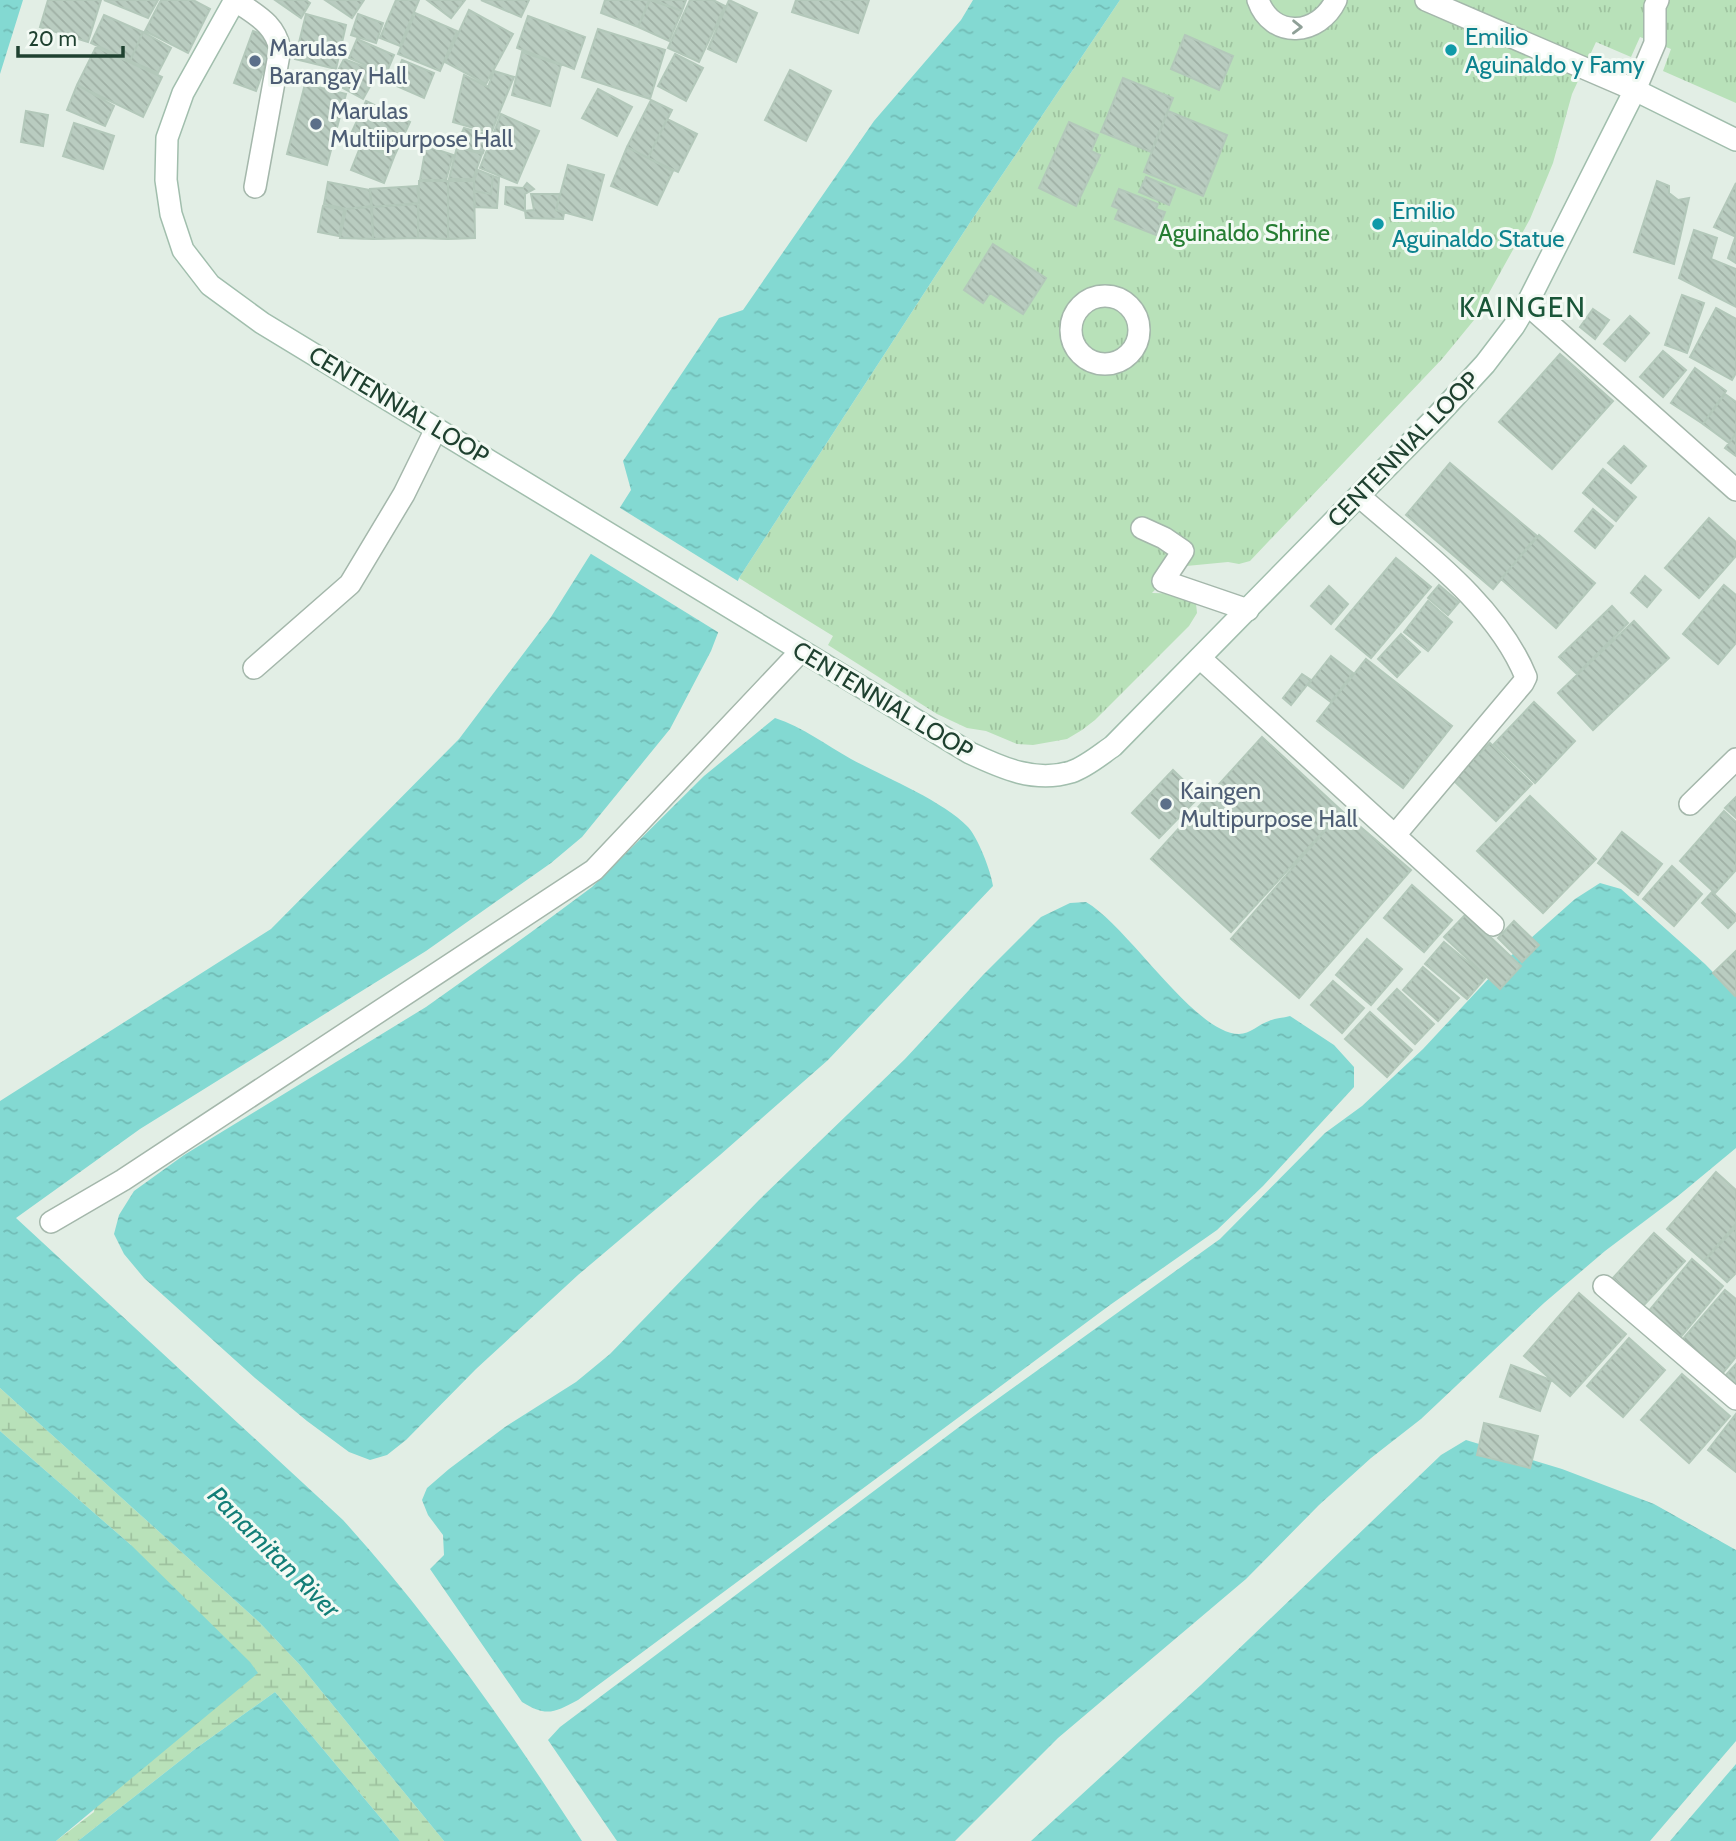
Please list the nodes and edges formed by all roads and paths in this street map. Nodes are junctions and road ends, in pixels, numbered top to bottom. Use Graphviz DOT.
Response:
graph roads {
  1 [pos="235,0"];
  2 [pos="1258,0"];
  3 [pos="1336,0"];
  4 [pos="1426,0"];
  5 [pos="1658,0"];
  6 [pos="1635,90"];
  7 [pos="1736,140"];
  8 [pos="255,187"];
  9 [pos="1527,304"];
  10 [pos="436,429"];
  11 [pos="1736,490"];
  12 [pos="1359,496"];
  13 [pos="1142,528"];
  14 [pos="1248,610"];
  15 [pos="801,651"];
  16 [pos="1200,658"];
  17 [pos="254,668"];
  18 [pos="1736,759"];
  19 [pos="1689,804"];
  20 [pos="1395,835"];
  21 [pos="1493,925"];
  22 [pos="51,1222"];
  23 [pos="1604,1286"];
  24 [pos="1736,1399"];
  1 -- 8 [label="main road"];
  1 -- 10 [label="main road, CENTENNIAL LOOP"];
  2 -- 3 [label="main road, one-way"];
  4 -- 6 [label="main road"];
  5 -- 6 [label="main road, CENTENNIAL LOOP"];
  6 -- 7 [label="main road"];
  6 -- 9 [label="main road, CENTENNIAL LOOP"];
  9 -- 11 [label="main road"];
  9 -- 12 [label="main road, CENTENNIAL LOOP"];
  10 -- 15 [label="main road, CENTENNIAL LOOP"];
  10 -- 17 [label="main road"];
  12 -- 14 [label="main road, CENTENNIAL LOOP"];
  12 -- 20 [label="main road"];
  13 -- 14 [label="main road"];
  14 -- 16 [label="main road, CENTENNIAL LOOP"];
  15 -- 16 [label="main road, CENTENNIAL LOOP"];
  15 -- 22 [label="main road"];
  16 -- 20 [label="main road"];
  18 -- 19 [label="main road"];
  20 -- 21 [label="main road"];
  23 -- 24 [label="main road"];
}
